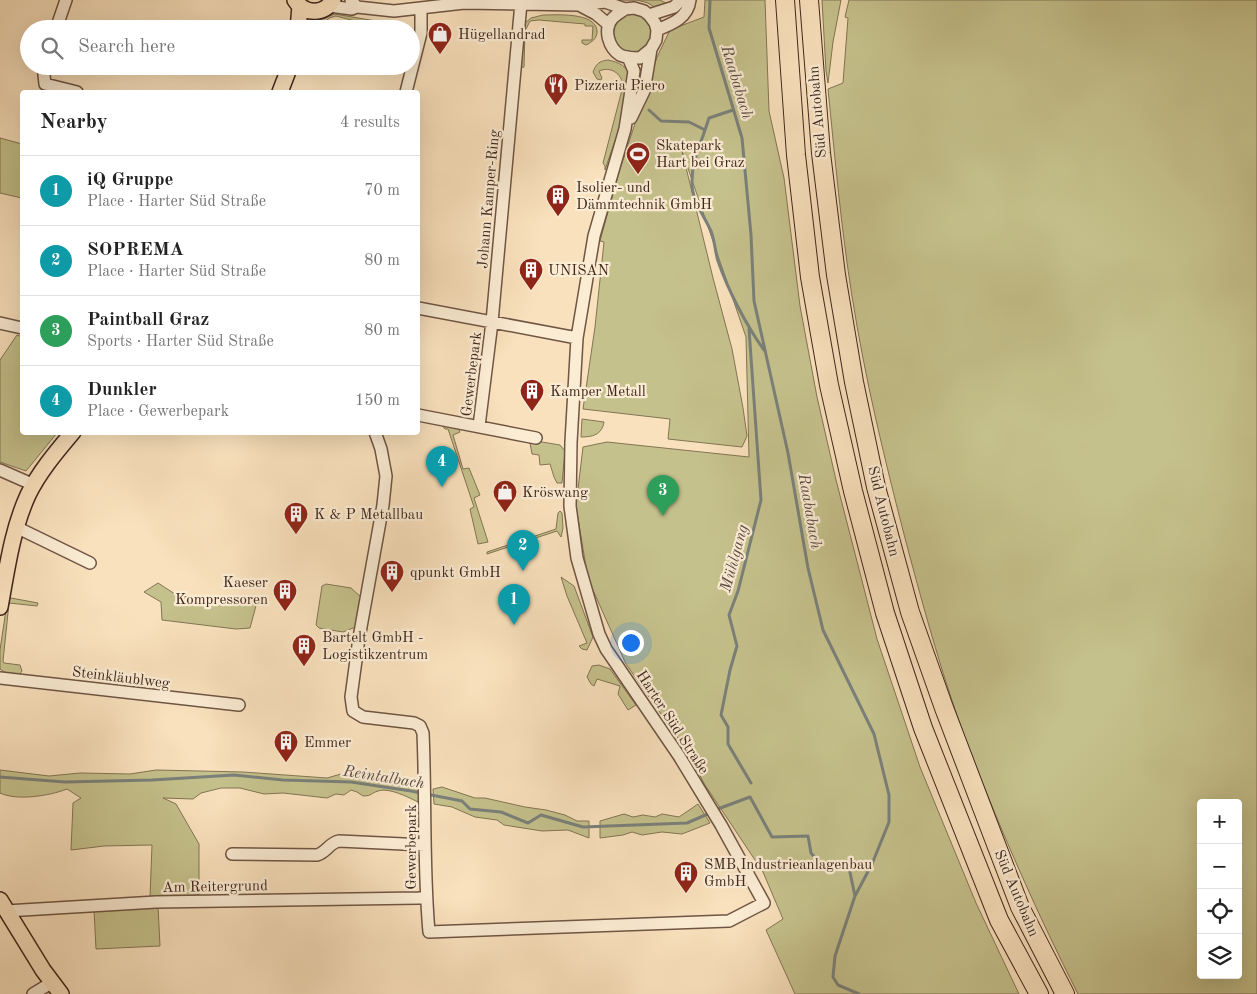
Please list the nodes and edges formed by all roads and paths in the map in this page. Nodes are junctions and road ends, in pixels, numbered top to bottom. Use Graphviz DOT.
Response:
graph roads {
  1 [pos="66,0"];
  2 [pos="681,0"];
  3 [pos="690,0"];
  4 [pos="785,0"];
  5 [pos="809,0"];
  6 [pos="298,3"];
  7 [pos="521,3"];
  8 [pos="354,4"];
  9 [pos="579,5"];
  10 [pos="326,6"];
  11 [pos="421,9"];
  12 [pos="625,9"];
  13 [pos="650,15"];
  14 [pos="59,20"];
  15 [pos="298,20"];
  16 [pos="315,20"];
  17 [pos="608,25"];
  18 [pos="656,30"];
  19 [pos="420,37"];
  20 [pos="651,49"];
  21 [pos="628,57"];
  22 [pos="43,75"];
  23 [pos="287,75"];
  24 [pos="410,75"];
  25 [pos="42,88"];
  26 [pos="60,90"];
  27 [pos="281,90"];
  28 [pos="407,90"];
  29 [pos="626,129"];
  30 [pos="420,308"];
  31 [pos="492,322"];
  32 [pos="0,323"];
  33 [pos="20,328"];
  34 [pos="577,338"];
  35 [pos="420,414"];
  36 [pos="479,426"];
  37 [pos="71,435"];
  38 [pos="376,435"];
  39 [pos="536,438"];
  40 [pos="0,470"];
  41 [pos="34,484"];
  42 [pos="16,527"];
  43 [pos="90,563"];
  44 [pos="0,606"];
  45 [pos="0,678"];
  46 [pos="239,705"];
  47 [pos="425,845"];
  48 [pos="232,854"];
  49 [pos="426,897"];
  50 [pos="3,905"];
  51 [pos="729,921"];
  52 [pos="56,989"];
  53 [pos="33,994"];
  54 [pos="1039,994"];
  55 [pos="1065,994"];
  1 -- 14 [label="street"];
  2 -- 13 [label="street"];
  3 -- 18 [label="street"];
  4 -- 54 [label="highway, Süd Autobahn"];
  5 -- 55 [label="highway, Süd Autobahn"];
  6 -- 10 [label="main road"];
  6 -- 15 [label="main road"];
  7 -- 9 [label="street"];
  7 -- 11 [label="street"];
  7 -- 31 [label="street, Johann Kamper-Ring"];
  8 -- 10 [label="street"];
  8 -- 11 [label="street"];
  9 -- 12 [label="street"];
  9 -- 17 [label="street"];
  10 -- 16 [label="main road"];
  11 -- 19 [label="street"];
  12 -- 13 [label="street"];
  12 -- 17 [label="street"];
  13 -- 18 [label="street"];
  17 -- 21 [label="street"];
  18 -- 20 [label="street, Harter Süd Straße"];
  20 -- 21 [label="street"];
  20 -- 29 [label="street, Harter Süd Straße"];
  21 -- 29 [label="street, Harter Süd Straße"];
  22 -- 25 [label="street"];
  23 -- 27 [label="main road"];
  24 -- 28 [label="street"];
  25 -- 26 [label="street"];
  29 -- 34 [label="street, Harter Süd Straße"];
  30 -- 31 [label="street"];
  31 -- 34 [label="street, Gewerbepark"];
  31 -- 36 [label="street, Gewerbepark"];
  32 -- 33 [label="street"];
  34 -- 51 [label="street, Harter Süd Straße"];
  35 -- 36 [label="street, Gewerbepark"];
  36 -- 39 [label="street, Gewerbepark"];
  37 -- 41 [label="main road"];
  38 -- 47 [label="street, Gewerbepark"];
  40 -- 41 [label="street"];
  41 -- 42 [label="main road"];
  42 -- 43 [label="street"];
  42 -- 44 [label="main road"];
  45 -- 46 [label="street, Steinkläublweg"];
  47 -- 48 [label="street"];
  47 -- 49 [label="street, Gewerbepark"];
  49 -- 50 [label="street, Am Reitergrund"];
  49 -- 51 [label="street, Gewerbepark"];
  50 -- 52 [label="main road"];
  52 -- 53 [label="street"];
}
